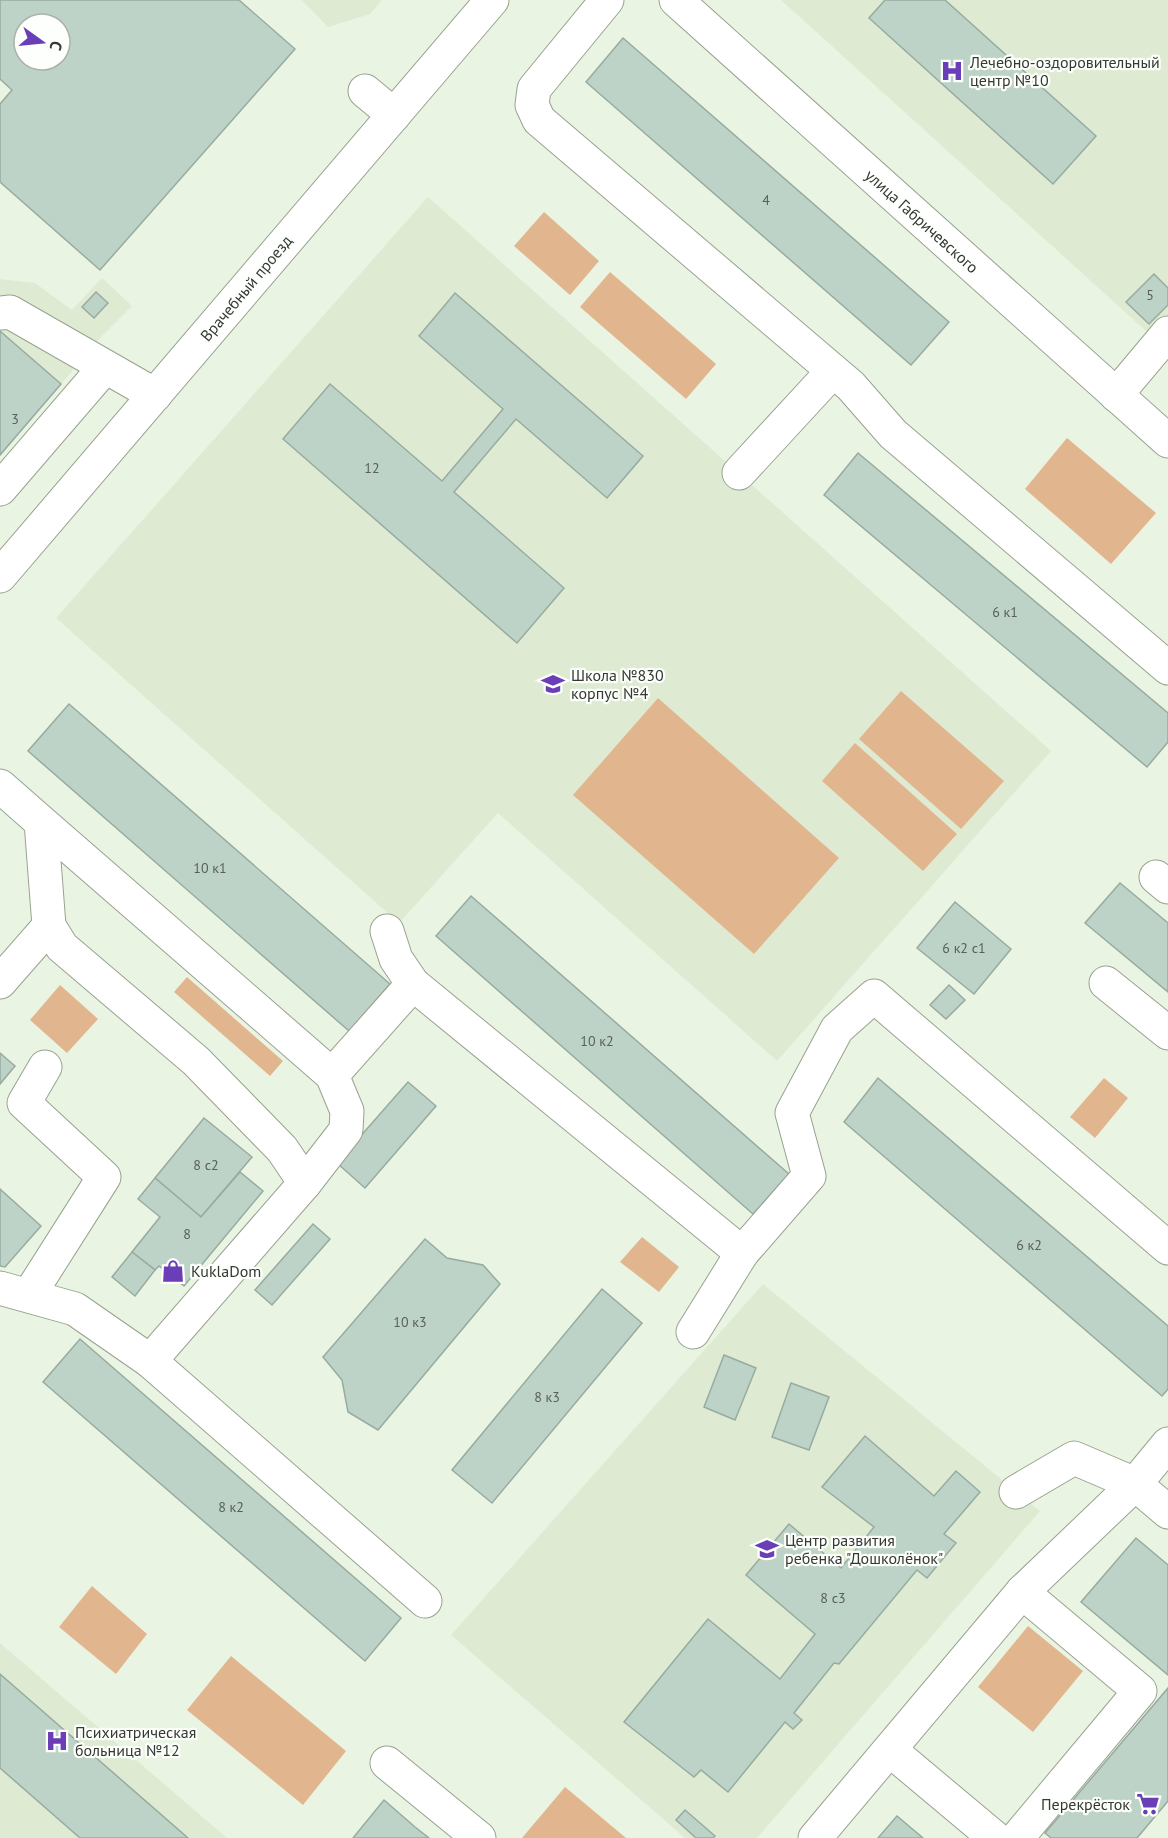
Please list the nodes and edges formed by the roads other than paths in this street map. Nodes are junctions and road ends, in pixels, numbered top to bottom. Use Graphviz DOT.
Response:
graph roads {
  1 [pos="492,0"];
  2 [pos="607,0"];
  3 [pos="676,0"];
  4 [pos="365,92"];
  5 [pos="394,115"];
  6 [pos="0,313"];
  7 [pos="1168,333"];
  8 [pos="105,367"];
  9 [pos="833,370"];
  10 [pos="155,395"];
  11 [pos="1116,395"];
  12 [pos="1168,441"];
  13 [pos="739,473"];
  14 [pos="0,489"];
  15 [pos="0,576"];
  16 [pos="1168,668"];
  17 [pos="0,786"];
  18 [pos="41,822"];
  19 [pos="49,926"];
  20 [pos="387,930"];
  21 [pos="0,982"];
  22 [pos="1106,983"];
  23 [pos="413,984"];
  24 [pos="1168,1033"];
  25 [pos="45,1067"];
  26 [pos="332,1075"];
  27 [pos="305,1183"];
  28 [pos="1168,1248"];
  29 [pos="742,1253"];
  30 [pos="15,1291"];
  31 [pos="693,1332"];
  32 [pos="150,1361"];
  33 [pos="1168,1444"];
  34 [pos="1135,1484"];
  35 [pos="1016,1492"];
  36 [pos="1168,1512"];
  37 [pos="1022,1592"];
  38 [pos="425,1601"];
  39 [pos="890,1750"];
  40 [pos="387,1763"];
  41 [pos="478,1838"];
  42 [pos="815,1838"];
  43 [pos="994,1838"];
  44 [pos="1017,1838"];
  1 -- 5 [label="street, Врачебный проезд"];
  2 -- 9 [label="street"];
  3 -- 11 [label="street, улица Габричевского"];
  4 -- 5 [label="street"];
  5 -- 10 [label="street, Врачебный проезд"];
  6 -- 8 [label="street"];
  7 -- 11 [label="street"];
  8 -- 10 [label="street"];
  8 -- 14 [label="street"];
  9 -- 13 [label="street"];
  9 -- 16 [label="street"];
  10 -- 15 [label="street, Врачебный проезд"];
  11 -- 12 [label="street, улица Габричевского"];
  17 -- 18 [label="street"];
  18 -- 19 [label="street"];
  18 -- 26 [label="street"];
  19 -- 21 [label="street"];
  19 -- 27 [label="street"];
  20 -- 23 [label="street"];
  22 -- 24 [label="street"];
  23 -- 26 [label="street"];
  23 -- 29 [label="street"];
  25 -- 30 [label="street"];
  26 -- 27 [label="street"];
  27 -- 32 [label="street"];
  28 -- 29 [label="street"];
  29 -- 31 [label="street"];
  30 -- 32 [label="street"];
  32 -- 38 [label="street"];
  33 -- 34 [label="street"];
  34 -- 35 [label="street"];
  34 -- 36 [label="street"];
  34 -- 37 [label="street"];
  37 -- 39 [label="street"];
  37 -- 44 [label="street"];
  39 -- 42 [label="street"];
  39 -- 43 [label="street"];
  40 -- 41 [label="street"];
}
